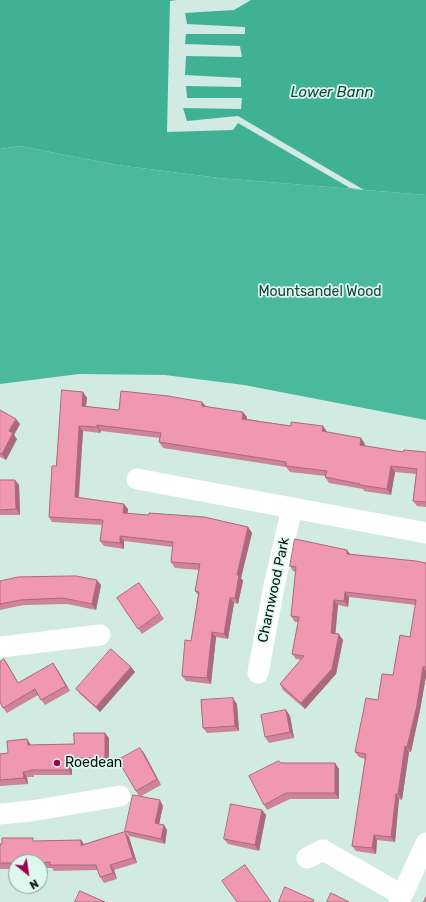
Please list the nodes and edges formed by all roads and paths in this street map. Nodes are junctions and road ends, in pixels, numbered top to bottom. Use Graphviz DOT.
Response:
graph roads {
  1 [pos="137,479"];
  2 [pos="292,508"];
  3 [pos="426,533"];
  4 [pos="100,635"];
  5 [pos="0,647"];
  6 [pos="258,673"];
  7 [pos="120,796"];
  8 [pos="0,814"];
  9 [pos="426,843"];
  10 [pos="307,858"];
  11 [pos="400,898"];
  1 -- 2 [label="street"];
  2 -- 3 [label="street"];
  2 -- 6 [label="street, Charnwood Park"];
  4 -- 5 [label="street"];
  7 -- 8 [label="street"];
  9 -- 11 [label="street"];
  10 -- 11 [label="street"];
}
